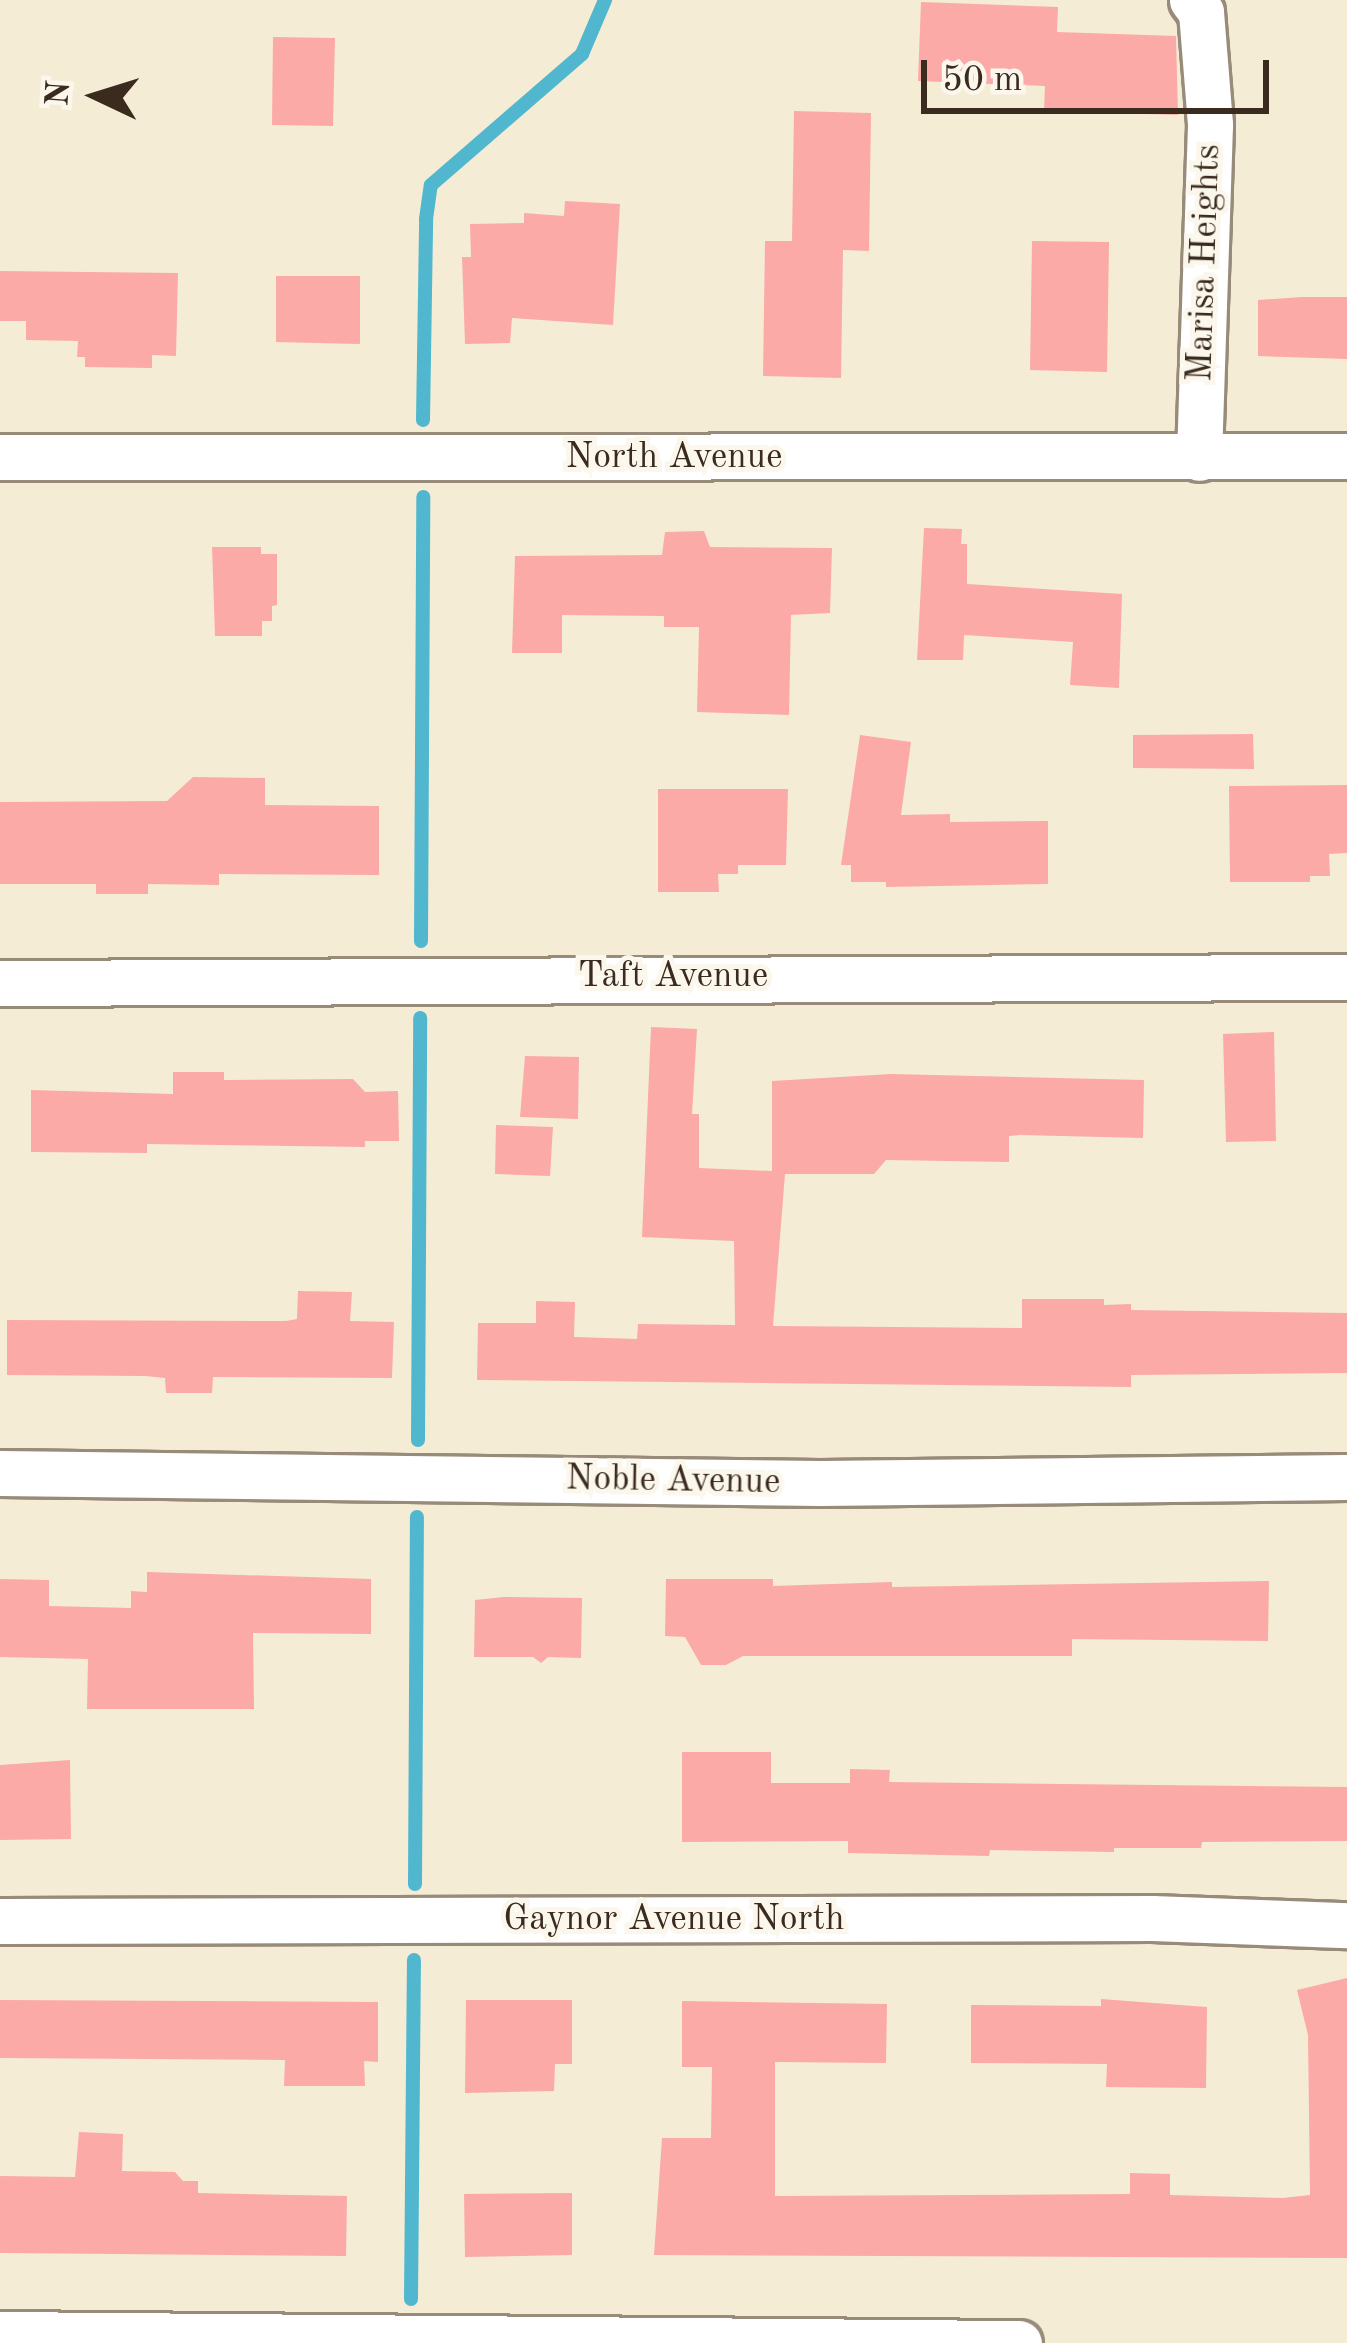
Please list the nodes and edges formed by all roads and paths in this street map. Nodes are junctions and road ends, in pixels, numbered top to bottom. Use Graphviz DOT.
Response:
graph roads {
  1 [pos="1192,0"];
  2 [pos="1347,456"];
  3 [pos="0,457"];
  4 [pos="1199,458"];
  5 [pos="1347,977"];
  6 [pos="0,983"];
  7 [pos="0,1473"];
  8 [pos="1347,1477"];
  9 [pos="0,1921"];
  10 [pos="1347,1925"];
  11 [pos="0,2334"];
  12 [pos="1019,2343"];
  1 -- 4 [label="street, Marisa Heights"];
  2 -- 4 [label="street, North Avenue"];
  3 -- 4 [label="street, North Avenue"];
  5 -- 6 [label="street, Taft Avenue"];
  7 -- 8 [label="street, Noble Avenue"];
  9 -- 10 [label="street, Gaynor Avenue North"];
  11 -- 12 [label="street"];
}
